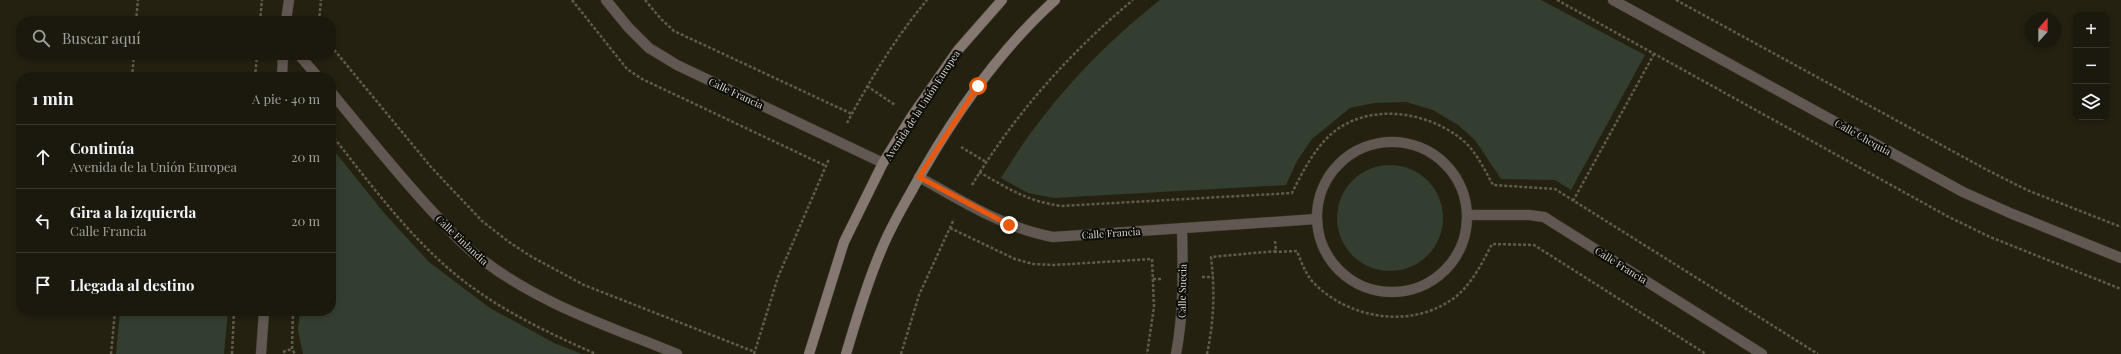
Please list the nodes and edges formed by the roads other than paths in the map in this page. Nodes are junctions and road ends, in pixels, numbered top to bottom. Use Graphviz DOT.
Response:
graph roads {
  1 [pos="288,0"];
  2 [pos="606,0"];
  3 [pos="1002,0"];
  4 [pos="1055,0"];
  5 [pos="1613,0"];
  6 [pos="286,16"];
  7 [pos="284,60"];
  8 [pos="303,60"];
  9 [pos="282,72"];
  10 [pos="314,72"];
  11 [pos="336,98"];
  12 [pos="884,163"];
  13 [pos="919,177"];
  14 [pos="1467,215"];
  15 [pos="1316,219"];
  16 [pos="1182,228"];
  17 [pos="2121,258"];
  18 [pos="264,316"];
  19 [pos="261,354"];
  20 [pos="677,354"];
  21 [pos="809,354"];
  22 [pos="846,354"];
  23 [pos="1176,354"];
  24 [pos="1762,354"];
  1 -- 6 [label="street"];
  2 -- 12 [label="street, Calle Francia"];
  3 -- 12 [label="main road, Avenida de la Unión Europea"];
  4 -- 13 [label="main road"];
  5 -- 17 [label="street, Calle Chequia"];
  7 -- 9 [label="street"];
  8 -- 10 [label="street"];
  11 -- 20 [label="street, Calle Finlandia"];
  12 -- 21 [label="main road, Avenida de la Unión Europea"];
  13 -- 16 [label="street, Calle Francia"];
  13 -- 22 [label="main road"];
  14 -- 15 [label="street"];
  14 -- 15 [label="street"];
  14 -- 24 [label="street, Calle Francia"];
  15 -- 16 [label="street, Calle Francia"];
  16 -- 23 [label="street, Calle Suecia"];
  18 -- 19 [label="street"];
}
